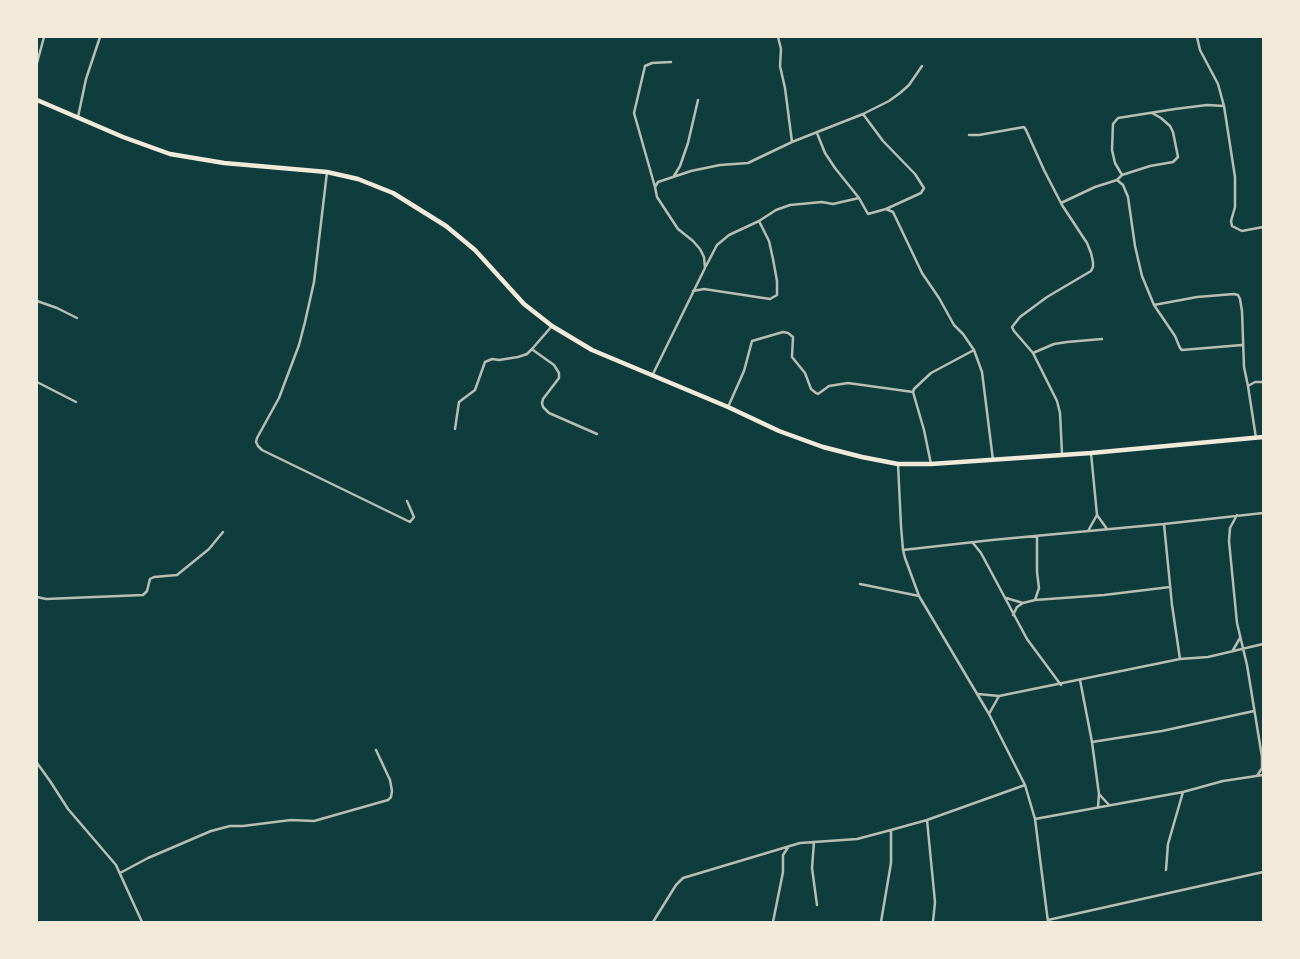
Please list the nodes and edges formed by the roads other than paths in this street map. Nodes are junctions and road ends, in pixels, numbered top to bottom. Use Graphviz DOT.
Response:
graph roads {
  1 [pos="44,37"];
  2 [pos="100,37"];
  3 [pos="778,37"];
  4 [pos="1197,37"];
  5 [pos="671,62"];
  6 [pos="37,63"];
  7 [pos="922,66"];
  8 [pos="37,100"];
  9 [pos="698,100"];
  10 [pos="1224,106"];
  11 [pos="1152,113"];
  12 [pos="863,114"];
  13 [pos="78,117"];
  14 [pos="817,133"];
  15 [pos="969,135"];
  16 [pos="792,142"];
  17 [pos="327,172"];
  18 [pos="1122,175"];
  19 [pos="674,176"];
  20 [pos="1116,180"];
  21 [pos="655,187"];
  22 [pos="859,198"];
  23 [pos="1061,203"];
  24 [pos="886,209"];
  25 [pos="759,221"];
  26 [pos="1263,227"];
  27 [pos="705,268"];
  28 [pos="693,291"];
  29 [pos="37,301"];
  30 [pos="1154,305"];
  31 [pos="77,318"];
  32 [pos="552,326"];
  33 [pos="1102,339"];
  34 [pos="1242,345"];
  35 [pos="532,349"];
  36 [pos="974,350"];
  37 [pos="1033,353"];
  38 [pos="652,376"];
  39 [pos="37,382"];
  40 [pos="1263,382"];
  41 [pos="1248,386"];
  42 [pos="913,392"];
  43 [pos="76,402"];
  44 [pos="728,407"];
  45 [pos="455,429"];
  46 [pos="597,434"];
  47 [pos="1263,437"];
  48 [pos="1255,438"];
  49 [pos="1091,453"];
  50 [pos="1062,455"];
  51 [pos="993,460"];
  52 [pos="898,464"];
  53 [pos="931,464"];
  54 [pos="407,501"];
  55 [pos="1263,513"];
  56 [pos="1097,515"];
  57 [pos="1237,515"];
  58 [pos="1164,524"];
  59 [pos="1107,529"];
  60 [pos="1088,531"];
  61 [pos="223,532"];
  62 [pos="1037,536"];
  63 [pos="973,543"];
  64 [pos="903,550"];
  65 [pos="860,584"];
  66 [pos="1170,587"];
  67 [pos="919,596"];
  68 [pos="37,597"];
  69 [pos="1004,598"];
  70 [pos="1034,600"];
  71 [pos="1023,603"];
  72 [pos="1013,615"];
  73 [pos="1240,638"];
  74 [pos="1263,644"];
  75 [pos="1244,648"];
  76 [pos="1231,652"];
  77 [pos="1180,659"];
  78 [pos="1080,680"];
  79 [pos="1061,685"];
  80 [pos="978,694"];
  81 [pos="999,696"];
  82 [pos="1254,711"];
  83 [pos="989,714"];
  84 [pos="1092,742"];
  85 [pos="376,750"];
  86 [pos="37,763"];
  87 [pos="1263,775"];
  88 [pos="1257,776"];
  89 [pos="1025,785"];
  90 [pos="1183,792"];
  91 [pos="1099,794"];
  92 [pos="1110,806"];
  93 [pos="1098,807"];
  94 [pos="1035,819"];
  95 [pos="927,820"];
  96 [pos="891,830"];
  97 [pos="814,842"];
  98 [pos="789,846"];
  99 [pos="1167,870"];
  100 [pos="1263,872"];
  101 [pos="120,873"];
  102 [pos="817,905"];
  103 [pos="1048,921"];
  104 [pos="142,922"];
  105 [pos="653,922"];
  106 [pos="773,922"];
  107 [pos="881,922"];
  108 [pos="933,922"];
  1 -- 6 [label="street"];
  2 -- 13 [label="street"];
  3 -- 16 [label="street"];
  4 -- 10 [label="street"];
  5 -- 21 [label="street"];
  7 -- 12 [label="street"];
  8 -- 13 [label="main road"];
  9 -- 19 [label="street"];
  10 -- 11 [label="street"];
  10 -- 26 [label="street"];
  11 -- 18 [label="street"];
  11 -- 18 [label="street"];
  12 -- 14 [label="street"];
  12 -- 24 [label="street"];
  13 -- 17 [label="main road"];
  14 -- 16 [label="street"];
  14 -- 22 [label="street"];
  15 -- 23 [label="street"];
  16 -- 19 [label="street"];
  17 -- 32 [label="main road"];
  17 -- 54 [label="street"];
  18 -- 20 [label="street"];
  19 -- 21 [label="street"];
  20 -- 23 [label="street"];
  20 -- 30 [label="street"];
  21 -- 27 [label="street"];
  22 -- 24 [label="street"];
  22 -- 25 [label="street"];
  23 -- 37 [label="street"];
  24 -- 36 [label="street"];
  25 -- 27 [label="street"];
  25 -- 28 [label="street"];
  27 -- 28 [label="street"];
  28 -- 38 [label="street"];
  29 -- 31 [label="street"];
  30 -- 34 [label="street"];
  30 -- 34 [label="street"];
  32 -- 35 [label="street"];
  32 -- 38 [label="main road"];
  33 -- 37 [label="street"];
  34 -- 41 [label="street"];
  35 -- 45 [label="street"];
  35 -- 46 [label="street"];
  36 -- 42 [label="street"];
  36 -- 51 [label="street"];
  37 -- 50 [label="street"];
  38 -- 44 [label="main road"];
  39 -- 43 [label="street"];
  40 -- 41 [label="street"];
  41 -- 48 [label="street"];
  42 -- 44 [label="street"];
  42 -- 53 [label="street"];
  44 -- 52 [label="main road"];
  47 -- 48 [label="main road"];
  48 -- 49 [label="main road"];
  49 -- 50 [label="main road"];
  49 -- 56 [label="street"];
  50 -- 51 [label="main road"];
  51 -- 53 [label="main road"];
  52 -- 53 [label="main road"];
  52 -- 64 [label="street"];
  55 -- 57 [label="street"];
  56 -- 59 [label="street"];
  56 -- 60 [label="street"];
  57 -- 58 [label="street"];
  57 -- 73 [label="street"];
  58 -- 59 [label="street"];
  58 -- 66 [label="street"];
  59 -- 60 [label="street"];
  60 -- 62 [label="street"];
  61 -- 68 [label="street"];
  62 -- 63 [label="street"];
  62 -- 70 [label="street"];
  63 -- 64 [label="street"];
  63 -- 69 [label="street"];
  64 -- 67 [label="street"];
  65 -- 67 [label="street"];
  66 -- 70 [label="street"];
  66 -- 77 [label="street"];
  67 -- 80 [label="street"];
  69 -- 71 [label="street"];
  69 -- 72 [label="street"];
  70 -- 71 [label="street"];
  71 -- 72 [label="street"];
  72 -- 79 [label="street"];
  73 -- 75 [label="street"];
  73 -- 76 [label="street"];
  74 -- 75 [label="street"];
  75 -- 76 [label="street"];
  75 -- 82 [label="street"];
  76 -- 77 [label="street"];
  77 -- 78 [label="street"];
  78 -- 79 [label="street"];
  78 -- 84 [label="street"];
  79 -- 81 [label="street"];
  80 -- 81 [label="street"];
  80 -- 83 [label="street"];
  81 -- 83 [label="street"];
  82 -- 84 [label="street"];
  82 -- 88 [label="street"];
  83 -- 89 [label="street"];
  84 -- 91 [label="street"];
  85 -- 101 [label="street"];
  86 -- 101 [label="street"];
  87 -- 88 [label="street"];
  88 -- 90 [label="street"];
  89 -- 94 [label="street"];
  89 -- 95 [label="street"];
  90 -- 92 [label="street"];
  90 -- 99 [label="street"];
  91 -- 92 [label="street"];
  91 -- 93 [label="street"];
  92 -- 93 [label="street"];
  93 -- 94 [label="street"];
  94 -- 103 [label="street"];
  95 -- 96 [label="street"];
  95 -- 108 [label="street"];
  96 -- 97 [label="street"];
  96 -- 107 [label="street"];
  97 -- 98 [label="street"];
  97 -- 102 [label="street"];
  98 -- 105 [label="street"];
  98 -- 106 [label="street"];
  100 -- 103 [label="street"];
  101 -- 104 [label="street"];
}
